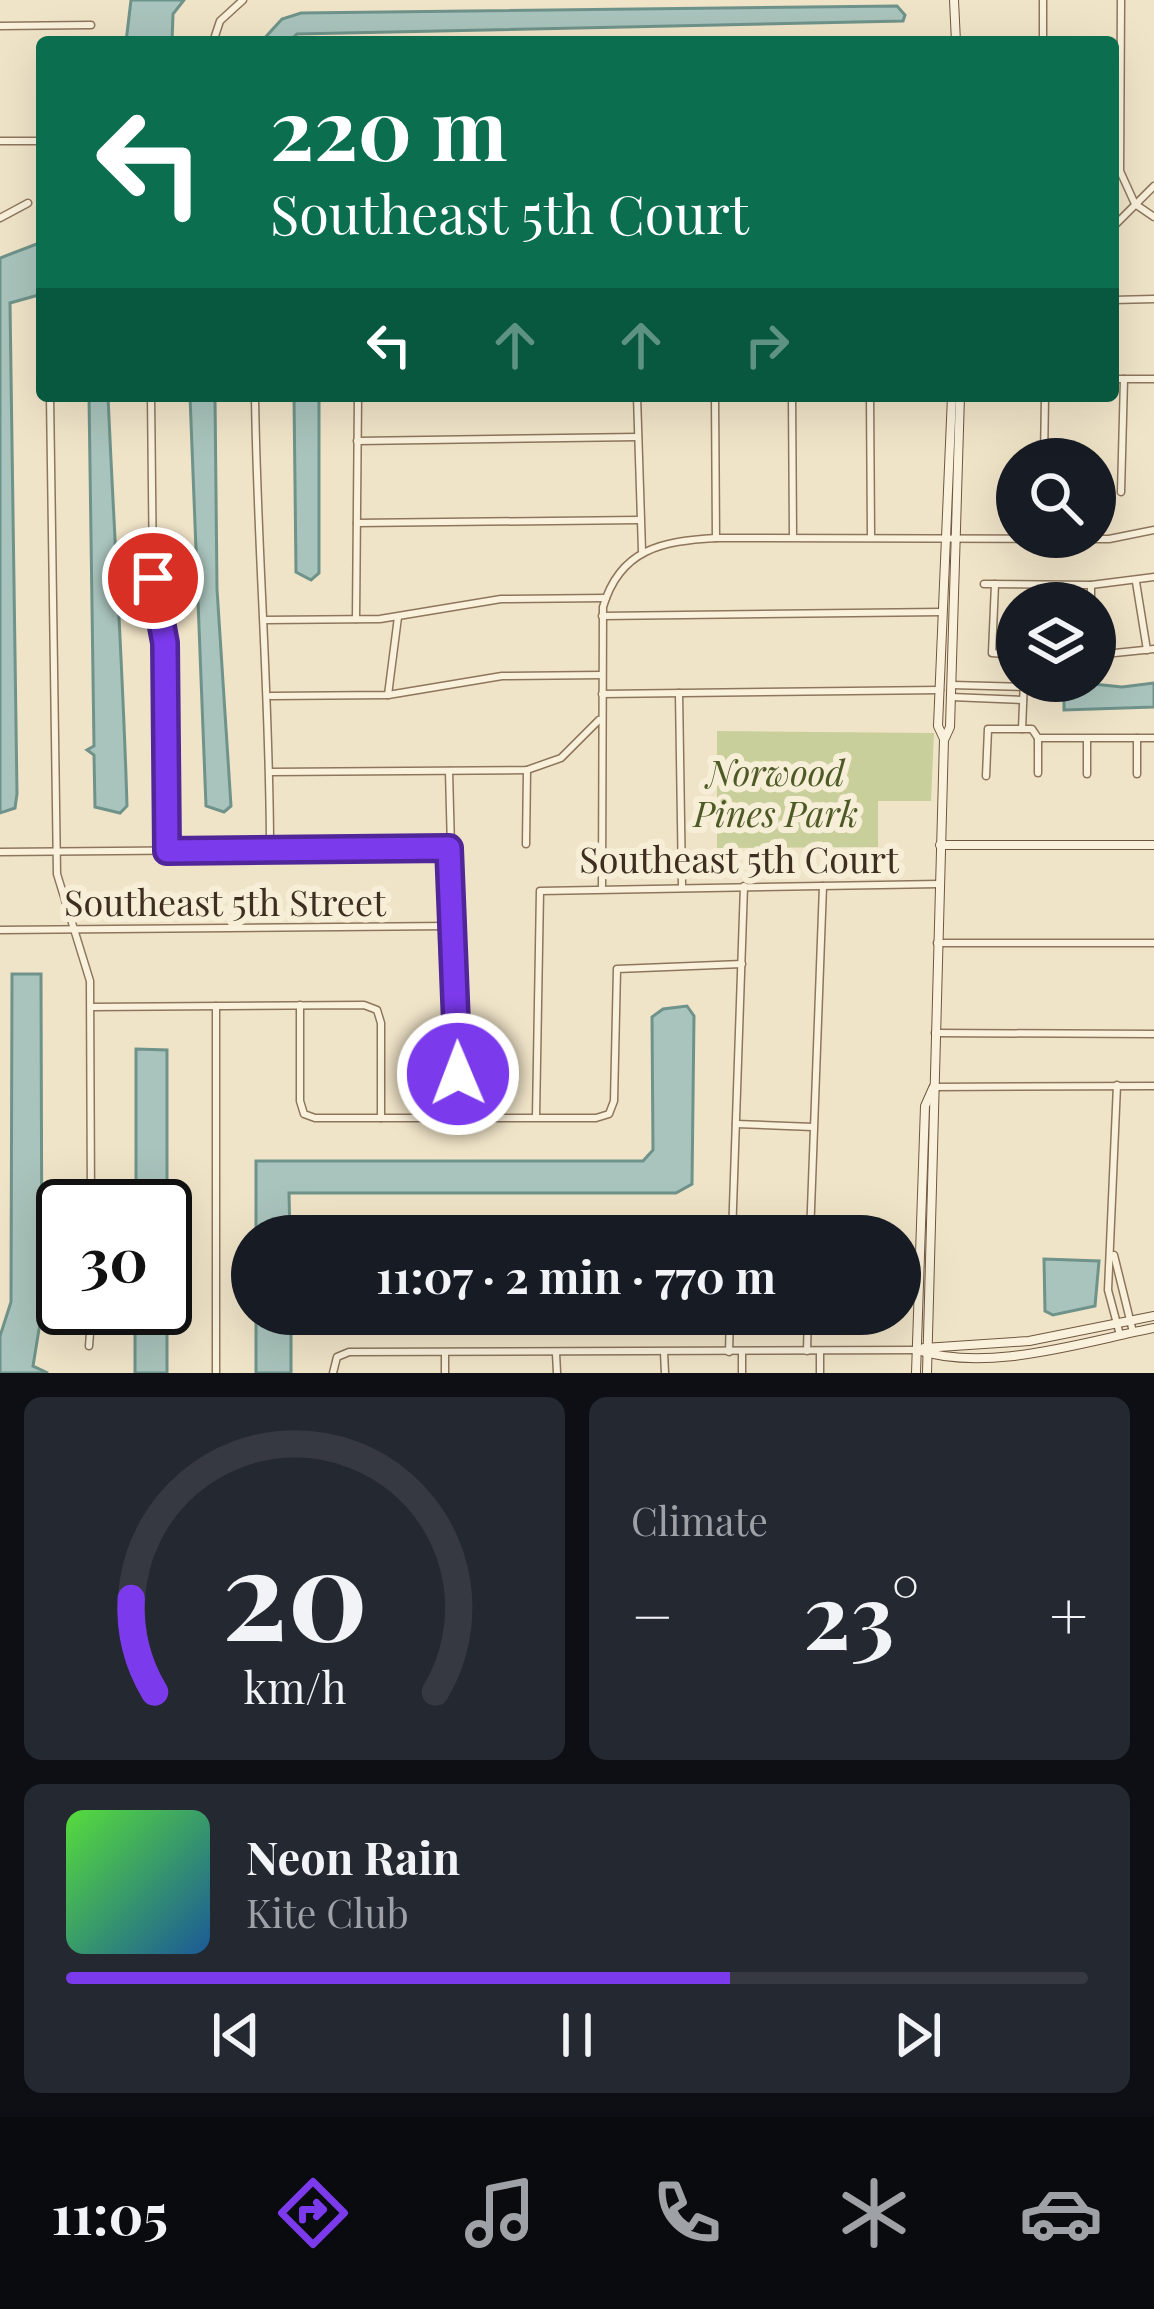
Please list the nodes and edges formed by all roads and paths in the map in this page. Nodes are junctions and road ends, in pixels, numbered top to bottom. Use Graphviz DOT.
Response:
graph roads {
  1 [pos="243,0"];
  2 [pos="953,0"];
  3 [pos="1042,0"];
  4 [pos="1121,0"];
  5 [pos="91,25"];
  6 [pos="0,26"];
  7 [pos="215,36"];
  8 [pos="954,36"];
  9 [pos="1043,36"];
  10 [pos="0,141"];
  11 [pos="36,141"];
  12 [pos="1154,186"];
  13 [pos="28,203"];
  14 [pos="1135,204"];
  15 [pos="1154,217"];
  16 [pos="0,218"];
  17 [pos="1119,221"];
  18 [pos="1154,299"];
  19 [pos="1119,300"];
  20 [pos="1154,379"];
  21 [pos="1119,380"];
  22 [pos="1124,380"];
  23 [pos="50,402"];
  24 [pos="151,402"];
  25 [pos="255,402"];
  26 [pos="358,402"];
  27 [pos="637,402"];
  28 [pos="715,402"];
  29 [pos="792,402"];
  30 [pos="869,402"];
  31 [pos="956,402"];
  32 [pos="956,402"];
  33 [pos="1045,402"];
  34 [pos="638,437"];
  35 [pos="1044,438"];
  36 [pos="357,441"];
  37 [pos="1121,492"];
  38 [pos="639,520"];
  39 [pos="357,523"];
  40 [pos="1154,530"];
  41 [pos="871,535"];
  42 [pos="793,536"];
  43 [pos="946,536"];
  44 [pos="716,538"];
  45 [pos="957,538"];
  46 [pos="642,551"];
  47 [pos="1154,577"];
  48 [pos="1136,582"];
  49 [pos="1116,583"];
  50 [pos="984,584"];
  51 [pos="995,584"];
  52 [pos="606,598"];
  53 [pos="942,612"];
  54 [pos="602,616"];
  55 [pos="398,617"];
  56 [pos="356,619"];
  57 [pos="265,620"];
  58 [pos="1150,650"];
  59 [pos="996,653"];
  60 [pos="1116,653"];
  61 [pos="602,675"];
  62 [pos="996,684"];
  63 [pos="952,685"];
  64 [pos="940,690"];
  65 [pos="679,693"];
  66 [pos="602,694"];
  67 [pos="388,695"];
  68 [pos="270,696"];
  69 [pos="952,697"];
  70 [pos="996,699"];
  71 [pos="1023,702"];
  72 [pos="598,720"];
  73 [pos="1022,729"];
  74 [pos="1038,738"];
  75 [pos="1137,738"];
  76 [pos="1154,738"];
  77 [pos="1087,739"];
  78 [pos="944,740"];
  79 [pos="526,770"];
  80 [pos="449,771"];
  81 [pos="270,772"];
  82 [pos="1038,773"];
  83 [pos="1087,774"];
  84 [pos="1137,774"];
  85 [pos="986,776"];
  86 [pos="526,844"];
  87 [pos="940,845"];
  88 [pos="1154,845"];
  89 [pos="449,848"];
  90 [pos="270,850"];
  91 [pos="167,851"];
  92 [pos="0,852"];
  93 [pos="56,852"];
  94 [pos="823,884"];
  95 [pos="939,884"];
  96 [pos="682,885"];
  97 [pos="744,885"];
  98 [pos="602,886"];
  99 [pos="450,926"];
  100 [pos="0,929"];
  101 [pos="74,929"];
  102 [pos="937,943"];
  103 [pos="1154,943"];
  104 [pos="742,964"];
  105 [pos="300,1005"];
  106 [pos="216,1006"];
  107 [pos="91,1007"];
  108 [pos="934,1033"];
  109 [pos="1154,1034"];
  110 [pos="1117,1085"];
  111 [pos="1154,1086"];
  112 [pos="933,1087"];
  113 [pos="381,1118"];
  114 [pos="458,1118"];
  115 [pos="536,1118"];
  116 [pos="736,1124"];
  117 [pos="813,1126"];
  118 [pos="92,1179"];
  119 [pos="733,1215"];
  120 [pos="811,1215"];
  121 [pos="1113,1252"];
  122 [pos="1154,1316"];
  123 [pos="1131,1320"];
  124 [pos="1117,1323"];
  125 [pos="1154,1328"];
  126 [pos="1133,1332"];
  127 [pos="90,1335"];
  128 [pos="729,1335"];
  129 [pos="807,1335"];
  130 [pos="1120,1335"];
  131 [pos="89,1346"];
  132 [pos="916,1350"];
  133 [pos="807,1351"];
  134 [pos="820,1351"];
  135 [pos="928,1351"];
  136 [pos="445,1352"];
  137 [pos="556,1352"];
  138 [pos="664,1352"];
  139 [pos="729,1352"];
  140 [pos="742,1352"];
  141 [pos="216,1373"];
  142 [pos="333,1373"];
  143 [pos="445,1373"];
  144 [pos="557,1373"];
  145 [pos="664,1373"];
  146 [pos="742,1373"];
  147 [pos="820,1373"];
  148 [pos="916,1373"];
  149 [pos="928,1373"];
  1 -- 7 [label="street"];
  2 -- 8 [label="street"];
  3 -- 9 [label="street"];
  4 -- 14 [label="street"];
  5 -- 6 [label="street"];
  10 -- 11 [label="street"];
  12 -- 14 [label="street"];
  13 -- 16 [label="street"];
  14 -- 15 [label="street"];
  14 -- 17 [label="street"];
  18 -- 19 [label="street"];
  20 -- 22 [label="street"];
  21 -- 22 [label="street"];
  22 -- 37 [label="street"];
  23 -- 93 [label="street"];
  24 -- 91 [label="street"];
  25 -- 57 [label="street"];
  26 -- 36 [label="street"];
  27 -- 34 [label="street"];
  28 -- 44 [label="street"];
  29 -- 42 [label="street"];
  30 -- 41 [label="street"];
  31 -- 43 [label="street"];
  32 -- 45 [label="street"];
  33 -- 35 [label="street"];
  34 -- 36 [label="street"];
  34 -- 38 [label="street"];
  36 -- 39 [label="street"];
  38 -- 39 [label="street"];
  38 -- 46 [label="street"];
  39 -- 56 [label="street"];
  40 -- 45 [label="street"];
  41 -- 42 [label="street"];
  41 -- 43 [label="street"];
  42 -- 44 [label="street"];
  43 -- 45 [label="street"];
  43 -- 53 [label="street"];
  44 -- 46 [label="street"];
  45 -- 63 [label="street"];
  46 -- 52 [label="street"];
  47 -- 48 [label="street"];
  48 -- 49 [label="street"];
  48 -- 58 [label="street"];
  50 -- 51 [label="street"];
  51 -- 59 [label="street"];
  52 -- 54 [label="street"];
  52 -- 55 [label="street"];
  53 -- 54 [label="street"];
  53 -- 64 [label="street"];
  54 -- 61 [label="street"];
  55 -- 56 [label="street"];
  55 -- 67 [label="street"];
  56 -- 57 [label="street"];
  57 -- 68 [label="street"];
  58 -- 60 [label="street"];
  61 -- 66 [label="street"];
  61 -- 67 [label="street"];
  62 -- 63 [label="street"];
  63 -- 69 [label="street"];
  64 -- 65 [label="street"];
  64 -- 78 [label="street"];
  65 -- 66 [label="street"];
  65 -- 96 [label="street"];
  66 -- 72 [label="street"];
  67 -- 68 [label="street"];
  68 -- 81 [label="street"];
  69 -- 70 [label="street"];
  69 -- 78 [label="street"];
  71 -- 73 [label="street"];
  72 -- 79 [label="street"];
  72 -- 98 [label="street"];
  73 -- 74 [label="street"];
  73 -- 85 [label="street"];
  74 -- 77 [label="street"];
  74 -- 82 [label="street"];
  75 -- 76 [label="street"];
  75 -- 77 [label="street"];
  75 -- 84 [label="street"];
  77 -- 83 [label="street"];
  78 -- 87 [label="street"];
  79 -- 80 [label="street"];
  79 -- 86 [label="street"];
  80 -- 81 [label="street"];
  80 -- 89 [label="street"];
  81 -- 90 [label="street"];
  87 -- 88 [label="street"];
  87 -- 95 [label="street"];
  89 -- 90 [label="street"];
  89 -- 99 [label="street"];
  90 -- 91 [label="street"];
  91 -- 93 [label="street"];
  92 -- 93 [label="street"];
  93 -- 101 [label="street"];
  94 -- 95 [label="street, Southeast 5th Court"];
  94 -- 97 [label="street, Southeast 5th Court"];
  94 -- 117 [label="street"];
  95 -- 102 [label="street"];
  96 -- 97 [label="street, Southeast 5th Court"];
  96 -- 98 [label="street, Southeast 5th Court"];
  97 -- 104 [label="street"];
  98 -- 115 [label="street, Southeast 5th Court"];
  99 -- 101 [label="street, Southeast 5th Street"];
  99 -- 114 [label="street"];
  100 -- 101 [label="street, Southeast 5th Street"];
  101 -- 107 [label="street"];
  102 -- 103 [label="street"];
  102 -- 108 [label="street"];
  104 -- 115 [label="street"];
  104 -- 116 [label="street"];
  105 -- 106 [label="street"];
  105 -- 113 [label="street"];
  105 -- 113 [label="street"];
  106 -- 107 [label="street"];
  106 -- 141 [label="street"];
  107 -- 118 [label="street"];
  108 -- 109 [label="street"];
  108 -- 112 [label="street"];
  110 -- 111 [label="street"];
  110 -- 112 [label="street"];
  110 -- 121 [label="street"];
  112 -- 132 [label="street"];
  112 -- 135 [label="street"];
  113 -- 114 [label="street"];
  114 -- 115 [label="street"];
  116 -- 117 [label="street"];
  116 -- 119 [label="street"];
  117 -- 120 [label="street"];
  121 -- 123 [label="street"];
  121 -- 124 [label="street"];
  122 -- 123 [label="street"];
  123 -- 124 [label="street"];
  123 -- 126 [label="street"];
  124 -- 130 [label="street"];
  124 -- 135 [label="street"];
  125 -- 126 [label="street"];
  126 -- 130 [label="street"];
  127 -- 131 [label="street"];
  128 -- 139 [label="street"];
  129 -- 133 [label="street"];
  130 -- 135 [label="street"];
  132 -- 134 [label="street"];
  132 -- 135 [label="street"];
  132 -- 148 [label="street"];
  133 -- 134 [label="street"];
  133 -- 140 [label="street"];
  134 -- 147 [label="street"];
  135 -- 149 [label="street"];
  136 -- 137 [label="street"];
  136 -- 142 [label="street"];
  136 -- 143 [label="street"];
  137 -- 138 [label="street"];
  137 -- 144 [label="street"];
  138 -- 139 [label="street"];
  138 -- 145 [label="street"];
  139 -- 140 [label="street"];
  140 -- 146 [label="street"];
}
